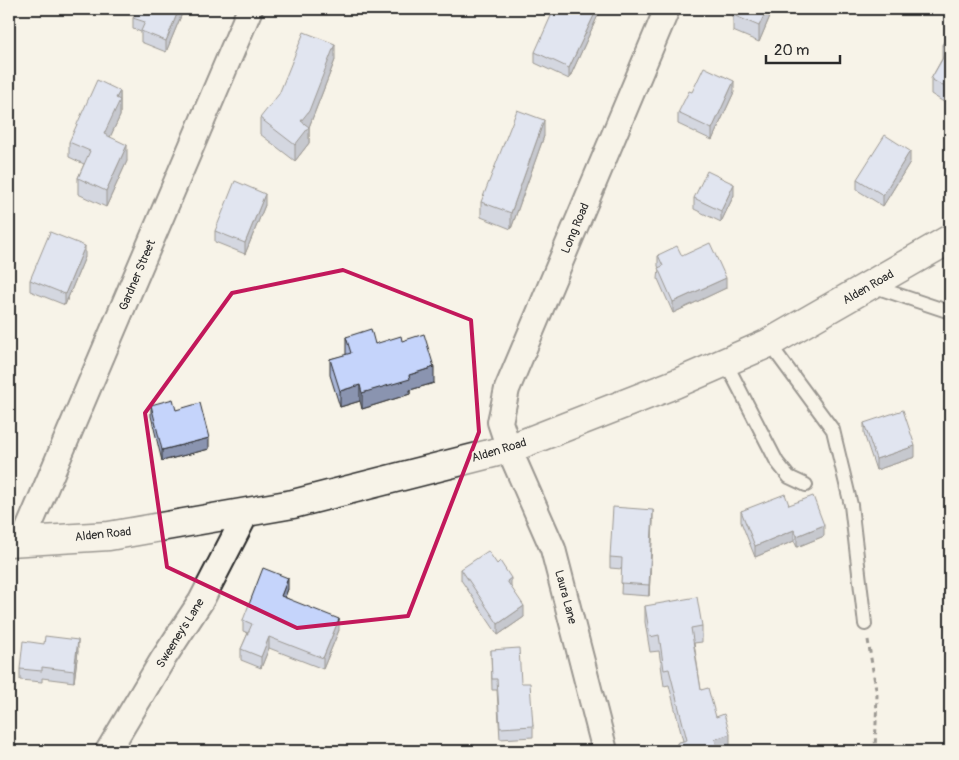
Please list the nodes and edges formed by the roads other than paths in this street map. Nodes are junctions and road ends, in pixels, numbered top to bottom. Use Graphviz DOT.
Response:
graph roads {
  1 [pos="250,9"];
  2 [pos="667,9"];
  3 [pos="950,239"];
  4 [pos="870,286"];
  5 [pos="950,312"];
  6 [pos="769,343"];
  7 [pos="726,362"];
  8 [pos="509,449"];
  9 [pos="806,484"];
  10 [pos="246,512"];
  11 [pos="16,542"];
  12 [pos="865,624"];
  13 [pos="108,751"];
  14 [pos="605,751"];
  1 -- 11 [label="street, Gardner Street"];
  2 -- 8 [label="street, Long Road"];
  3 -- 4 [label="main road, Alden Road"];
  4 -- 5 [label="lane"];
  4 -- 6 [label="main road, Alden Road"];
  6 -- 7 [label="main road, Alden Road"];
  6 -- 12 [label="lane"];
  7 -- 8 [label="main road, Alden Road"];
  7 -- 9 [label="lane"];
  8 -- 10 [label="main road, Alden Road"];
  8 -- 14 [label="street, Laura Lane"];
  10 -- 11 [label="main road, Alden Road"];
  10 -- 13 [label="street, Sweeney's Lane"];
}
